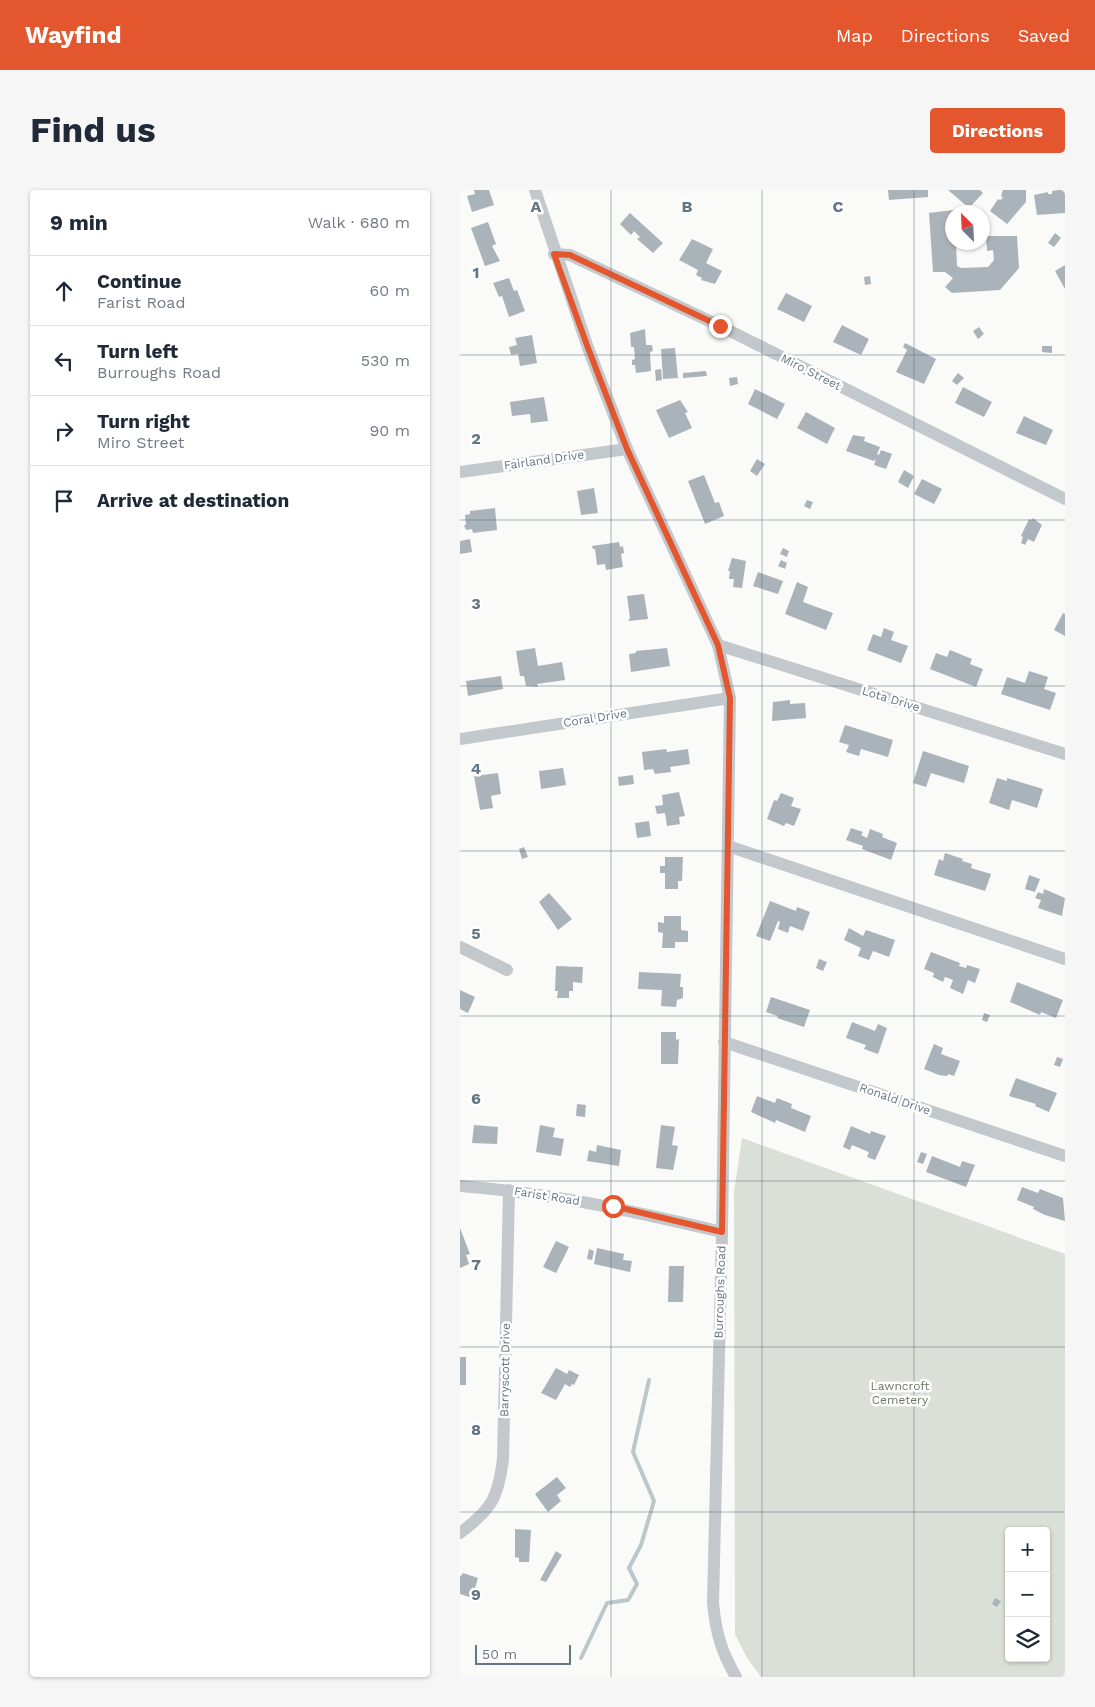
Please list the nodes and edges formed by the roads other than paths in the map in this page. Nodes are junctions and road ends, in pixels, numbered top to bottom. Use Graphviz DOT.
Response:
graph roads {
  1 [pos="535,190"];
  2 [pos="554,254"];
  3 [pos="627,449"];
  4 [pos="460,472"];
  5 [pos="1065,499"];
  6 [pos="718,645"];
  7 [pos="730,698"];
  8 [pos="460,739"];
  9 [pos="1065,754"];
  10 [pos="728,846"];
  11 [pos="460,946"];
  12 [pos="1065,958"];
  13 [pos="507,970"];
  14 [pos="724,1042"];
  15 [pos="1065,1156"];
  16 [pos="460,1186"];
  17 [pos="509,1190"];
  18 [pos="722,1232"];
  19 [pos="460,1533"];
  20 [pos="736,1677"];
  1 -- 2 [label="street, Burroughs Road"];
  2 -- 3 [label="street, Burroughs Road"];
  2 -- 5 [label="street, Miro Street"];
  3 -- 4 [label="street, Fairland Drive"];
  3 -- 6 [label="street, Burroughs Road"];
  6 -- 7 [label="street, Burroughs Road"];
  6 -- 9 [label="street, Lota Drive"];
  7 -- 8 [label="street, Coral Drive"];
  7 -- 10 [label="street, Burroughs Road"];
  10 -- 12 [label="street"];
  10 -- 14 [label="street, Burroughs Road"];
  11 -- 13 [label="street"];
  14 -- 15 [label="street, Ronald Drive"];
  14 -- 18 [label="street, Burroughs Road"];
  16 -- 17 [label="street, Farist Road"];
  17 -- 18 [label="street, Farist Road"];
  17 -- 19 [label="street, Barryscott Drive"];
  18 -- 20 [label="street, Burroughs Road"];
}
